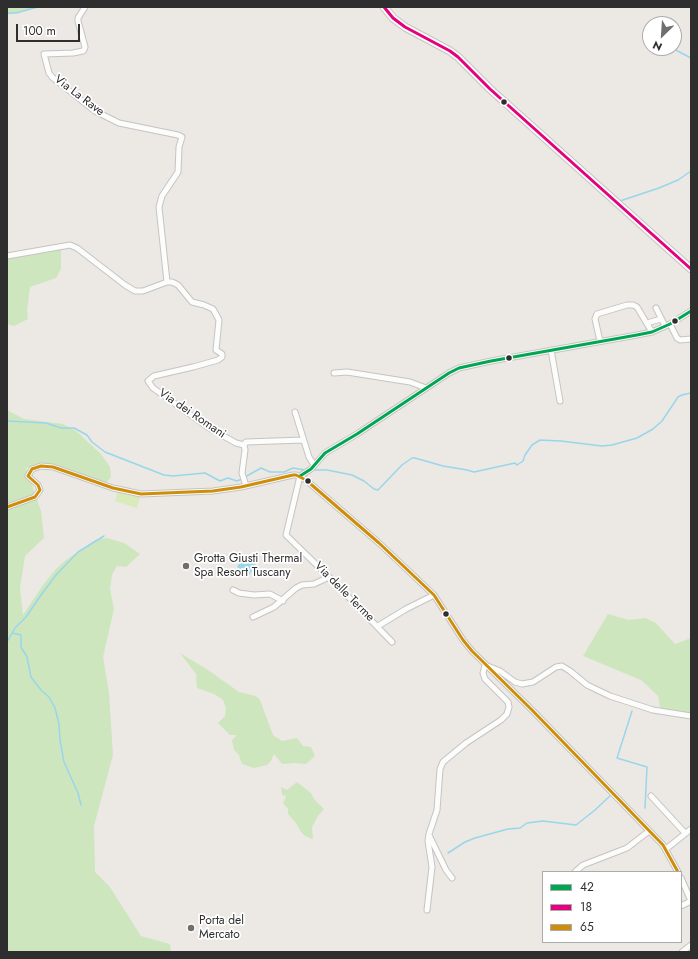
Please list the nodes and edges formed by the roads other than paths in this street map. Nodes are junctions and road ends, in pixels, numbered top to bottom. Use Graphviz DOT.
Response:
graph roads {
  1 [pos="85,7"];
  2 [pos="384,7"];
  3 [pos="7,256"];
  4 [pos="691,269"];
  5 [pos="167,282"];
  6 [pos="656,308"];
  7 [pos="691,311"];
  8 [pos="662,319"];
  9 [pos="647,323"];
  10 [pos="668,325"];
  11 [pos="652,332"];
  12 [pos="691,338"];
  13 [pos="600,341"];
  14 [pos="551,350"];
  15 [pos="334,373"];
  16 [pos="426,388"];
  17 [pos="560,401"];
  18 [pos="295,412"];
  19 [pos="303,440"];
  20 [pos="244,445"];
  21 [pos="311,468"];
  22 [pos="300,476"];
  23 [pos="246,486"];
  24 [pos="7,507"];
  25 [pos="329,577"];
  26 [pos="233,590"];
  27 [pos="434,596"];
  28 [pos="283,601"];
  29 [pos="253,617"];
  30 [pos="378,626"];
  31 [pos="392,642"];
  32 [pos="485,665"];
  33 [pos="691,716"];
  34 [pos="651,796"];
  35 [pos="691,829"];
  36 [pos="649,831"];
  37 [pos="429,834"];
  38 [pos="685,834"];
  39 [pos="666,849"];
  40 [pos="576,871"];
  41 [pos="677,871"];
  42 [pos="452,878"];
  43 [pos="682,880"];
  44 [pos="691,901"];
  45 [pos="682,906"];
  46 [pos="427,910"];
  47 [pos="691,945"];
  48 [pos="682,952"];
  1 -- 5 [label="street, Via La Rave"];
  2 -- 4 [label="street"];
  3 -- 5 [label="street"];
  5 -- 20 [label="street, Via dei Romani"];
  6 -- 8 [label="street"];
  7 -- 10 [label="street"];
  8 -- 9 [label="street"];
  8 -- 10 [label="street"];
  9 -- 11 [label="street"];
  9 -- 13 [label="street"];
  10 -- 11 [label="street"];
  10 -- 12 [label="street"];
  11 -- 13 [label="street"];
  13 -- 14 [label="street"];
  14 -- 16 [label="street"];
  14 -- 17 [label="street"];
  15 -- 16 [label="street"];
  16 -- 21 [label="street"];
  18 -- 19 [label="street"];
  19 -- 20 [label="street"];
  19 -- 21 [label="street"];
  20 -- 23 [label="street"];
  21 -- 22 [label="street"];
  22 -- 23 [label="street"];
  22 -- 25 [label="street, Via delle Terme"];
  22 -- 27 [label="street"];
  23 -- 24 [label="street"];
  25 -- 28 [label="street"];
  25 -- 30 [label="street, Via delle Terme"];
  26 -- 28 [label="street"];
  27 -- 30 [label="street"];
  27 -- 32 [label="street"];
  28 -- 29 [label="street"];
  30 -- 31 [label="street, Via delle Terme"];
  32 -- 33 [label="street"];
  32 -- 36 [label="street"];
  32 -- 37 [label="street"];
  34 -- 38 [label="street"];
  35 -- 38 [label="street"];
  36 -- 39 [label="street"];
  36 -- 40 [label="street"];
  37 -- 42 [label="street"];
  37 -- 46 [label="street"];
  38 -- 39 [label="street"];
  39 -- 41 [label="street"];
  43 -- 44 [label="street"];
  44 -- 45 [label="street"];
  47 -- 48 [label="street"];
}
